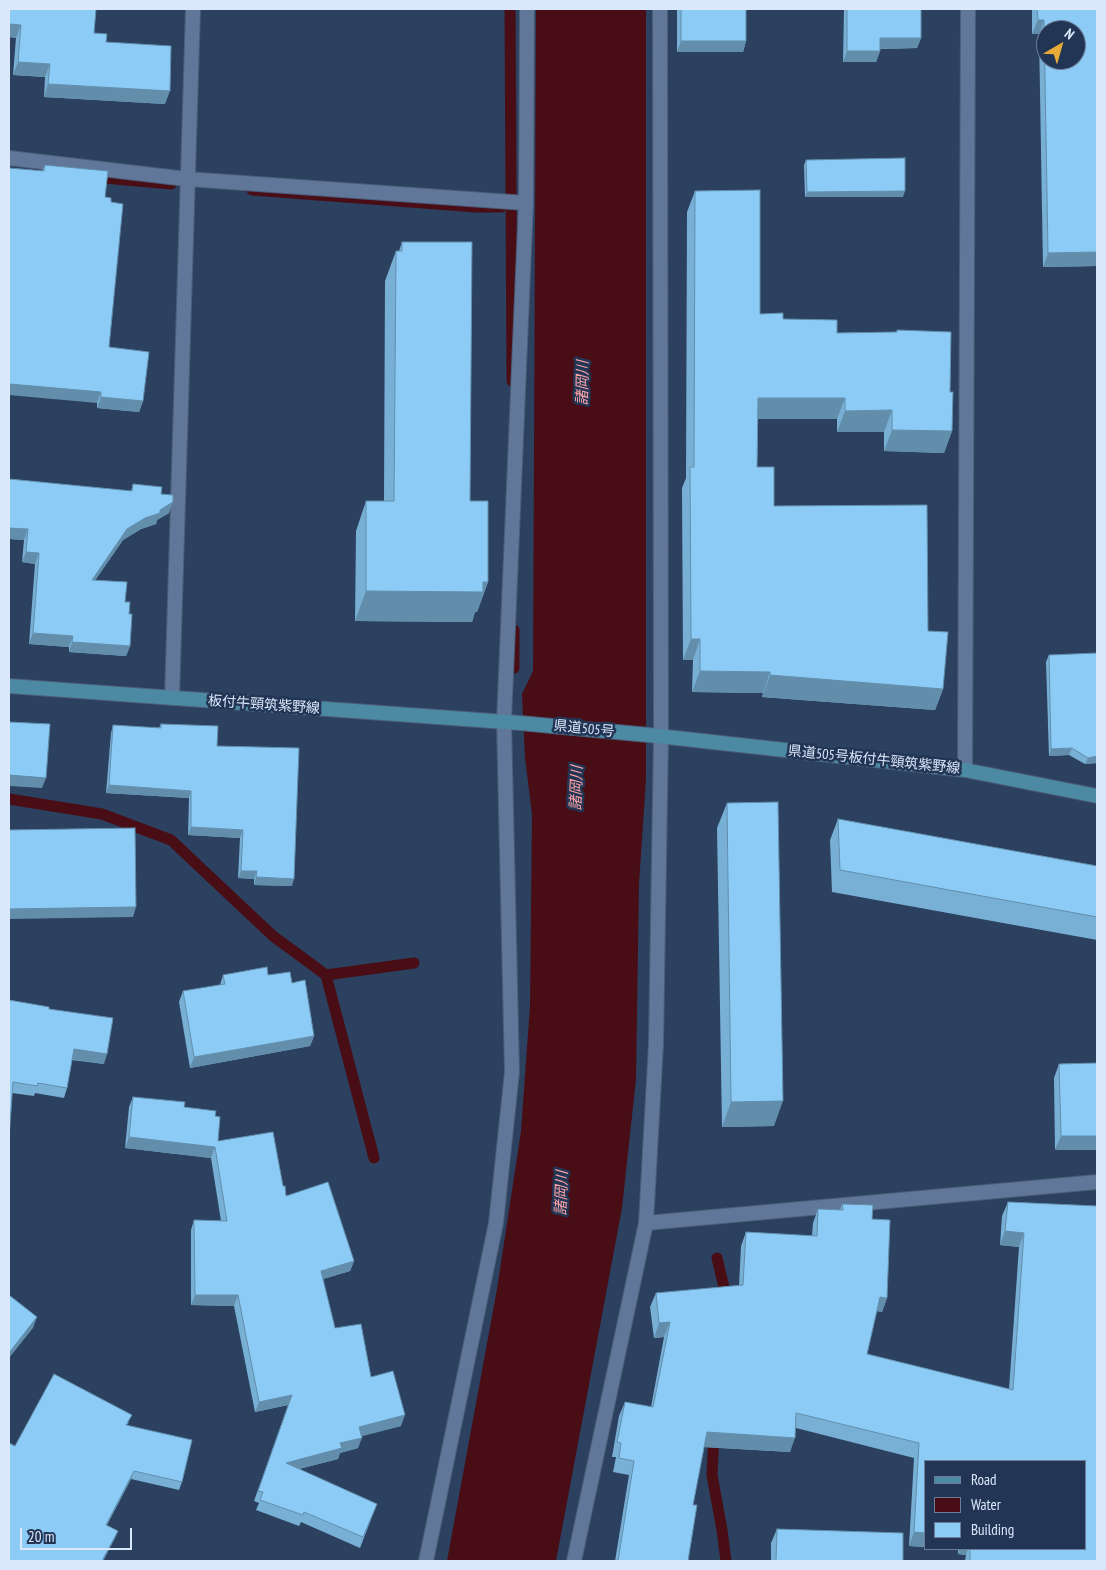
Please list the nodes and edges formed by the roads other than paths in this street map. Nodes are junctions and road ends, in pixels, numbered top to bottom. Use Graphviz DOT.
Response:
graph roads {
  1 [pos="192,9"];
  2 [pos="527,9"];
  3 [pos="660,9"];
  4 [pos="968,9"];
  5 [pos="9,158"];
  6 [pos="188,179"];
  7 [pos="526,203"];
  8 [pos="9,686"];
  9 [pos="172,698"];
  10 [pos="504,721"];
  11 [pos="520,722"];
  12 [pos="655,736"];
  13 [pos="965,770"];
  14 [pos="1097,796"];
  15 [pos="1097,1182"];
  16 [pos="646,1222"];
  17 [pos="426,1561"];
  18 [pos="574,1561"];
  1 -- 6 [label="street"];
  2 -- 7 [label="street"];
  3 -- 12 [label="street"];
  4 -- 13 [label="street"];
  5 -- 6 [label="street"];
  6 -- 7 [label="street"];
  6 -- 9 [label="street"];
  7 -- 10 [label="street"];
  8 -- 9 [label="main road, 板付牛頸筑紫野線"];
  9 -- 10 [label="main road, 板付牛頸筑紫野線"];
  10 -- 11 [label="main road, 板付牛頸筑紫野線"];
  10 -- 17 [label="street"];
  11 -- 12 [label="main road, 県道505号"];
  12 -- 13 [label="main road, 県道505号板付牛頸筑紫野線"];
  12 -- 16 [label="street"];
  13 -- 14 [label="main road, 県道505号板付牛頸筑紫野線"];
  15 -- 16 [label="street"];
  16 -- 18 [label="street"];
}
